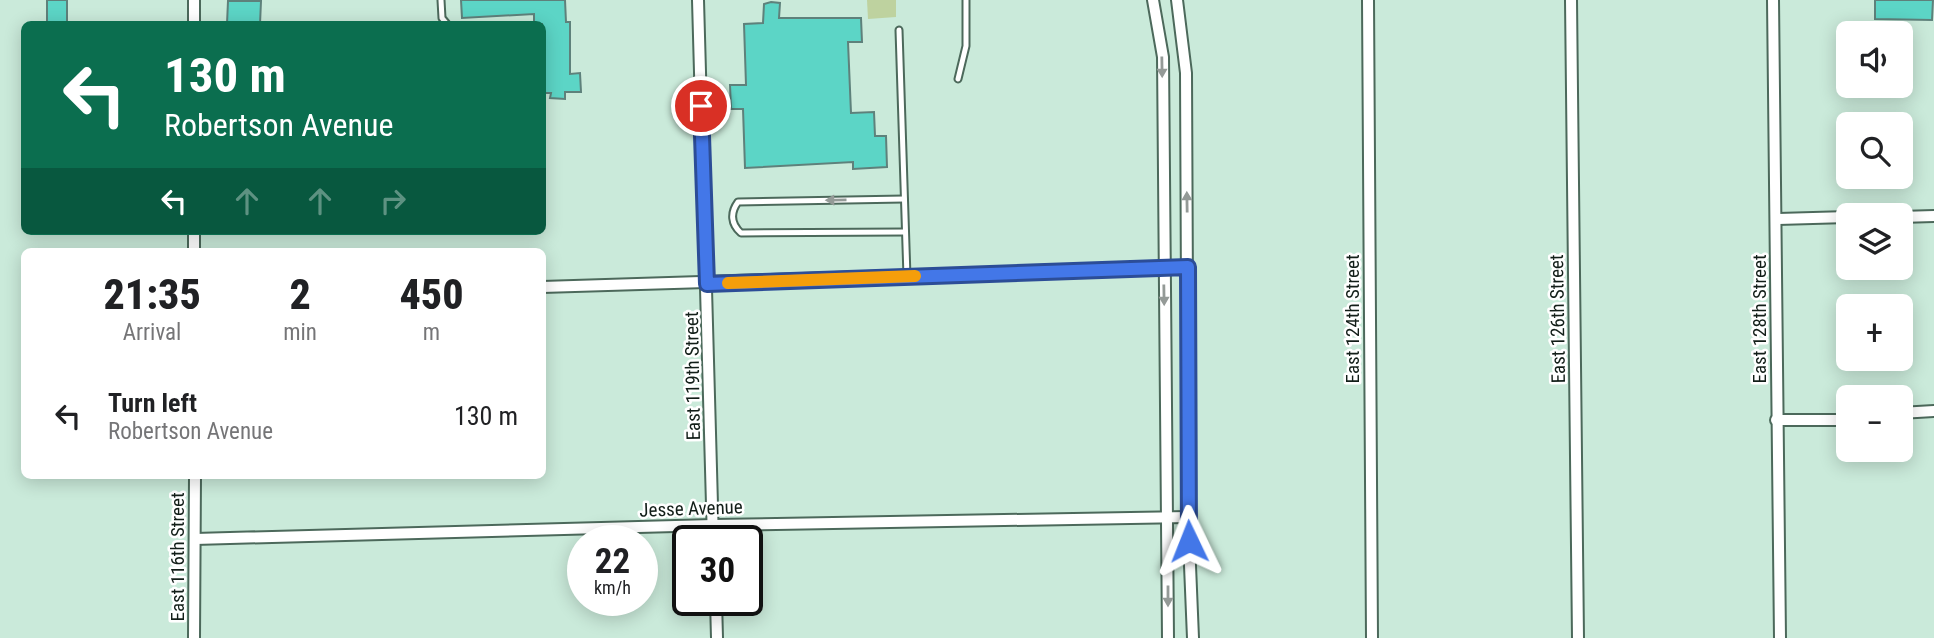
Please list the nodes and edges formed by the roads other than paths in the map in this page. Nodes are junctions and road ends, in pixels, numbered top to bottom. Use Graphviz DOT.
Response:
graph roads {
  1 [pos="194,0"];
  2 [pos="441,0"];
  3 [pos="698,0"];
  4 [pos="966,0"];
  5 [pos="1153,0"];
  6 [pos="1177,0"];
  7 [pos="1368,0"];
  8 [pos="1570,0"];
  9 [pos="1773,0"];
  10 [pos="194,21"];
  11 [pos="444,21"];
  12 [pos="899,30"];
  13 [pos="958,79"];
  14 [pos="904,199"];
  15 [pos="1934,216"];
  16 [pos="1913,217"];
  17 [pos="1836,218"];
  18 [pos="1776,219"];
  19 [pos="905,232"];
  20 [pos="1164,267"];
  21 [pos="1188,267"];
  22 [pos="907,276"];
  23 [pos="707,284"];
  24 [pos="546,287"];
  25 [pos="1934,411"];
  26 [pos="1913,412"];
  27 [pos="1776,420"];
  28 [pos="1836,420"];
  29 [pos="195,479"];
  30 [pos="1167,517"];
  31 [pos="1188,517"];
  32 [pos="713,525"];
  33 [pos="672,526"];
  34 [pos="195,539"];
  35 [pos="716,616"];
  36 [pos="194,638"];
  37 [pos="717,638"];
  38 [pos="1168,638"];
  39 [pos="1193,638"];
  40 [pos="1372,638"];
  41 [pos="1578,638"];
  42 [pos="1780,638"];
  1 -- 10 [label="street"];
  2 -- 11 [label="lane"];
  3 -- 23 [label="street, East 119th Street"];
  4 -- 13 [label="lane"];
  5 -- 20 [label="street, one-way"];
  21 -- 6 [label="street, one-way"];
  7 -- 40 [label="street, East 124th Street"];
  8 -- 41 [label="street, East 126th Street"];
  9 -- 18 [label="street, East 128th Street"];
  12 -- 14 [label="lane"];
  14 -- 19 [label="lane"];
  14 -- 19 [label="lane, one-way"];
  15 -- 16 [label="street"];
  17 -- 18 [label="street"];
  18 -- 27 [label="street, East 128th Street"];
  19 -- 22 [label="lane"];
  20 -- 21 [label="street"];
  20 -- 22 [label="street"];
  20 -- 30 [label="street, one-way"];
  21 -- 31 [label="street"];
  22 -- 23 [label="street"];
  23 -- 24 [label="street"];
  23 -- 32 [label="street, East 119th Street"];
  25 -- 26 [label="street"];
  27 -- 28 [label="street"];
  27 -- 42 [label="street, East 128th Street"];
  29 -- 34 [label="street, East 116th Street"];
  30 -- 31 [label="street, Jesse Avenue"];
  30 -- 32 [label="street, Jesse Avenue"];
  30 -- 38 [label="street, one-way"];
  31 -- 39 [label="street"];
  33 -- 34 [label="street, Jesse Avenue"];
  34 -- 36 [label="street, East 116th Street"];
  35 -- 37 [label="street"];
}
